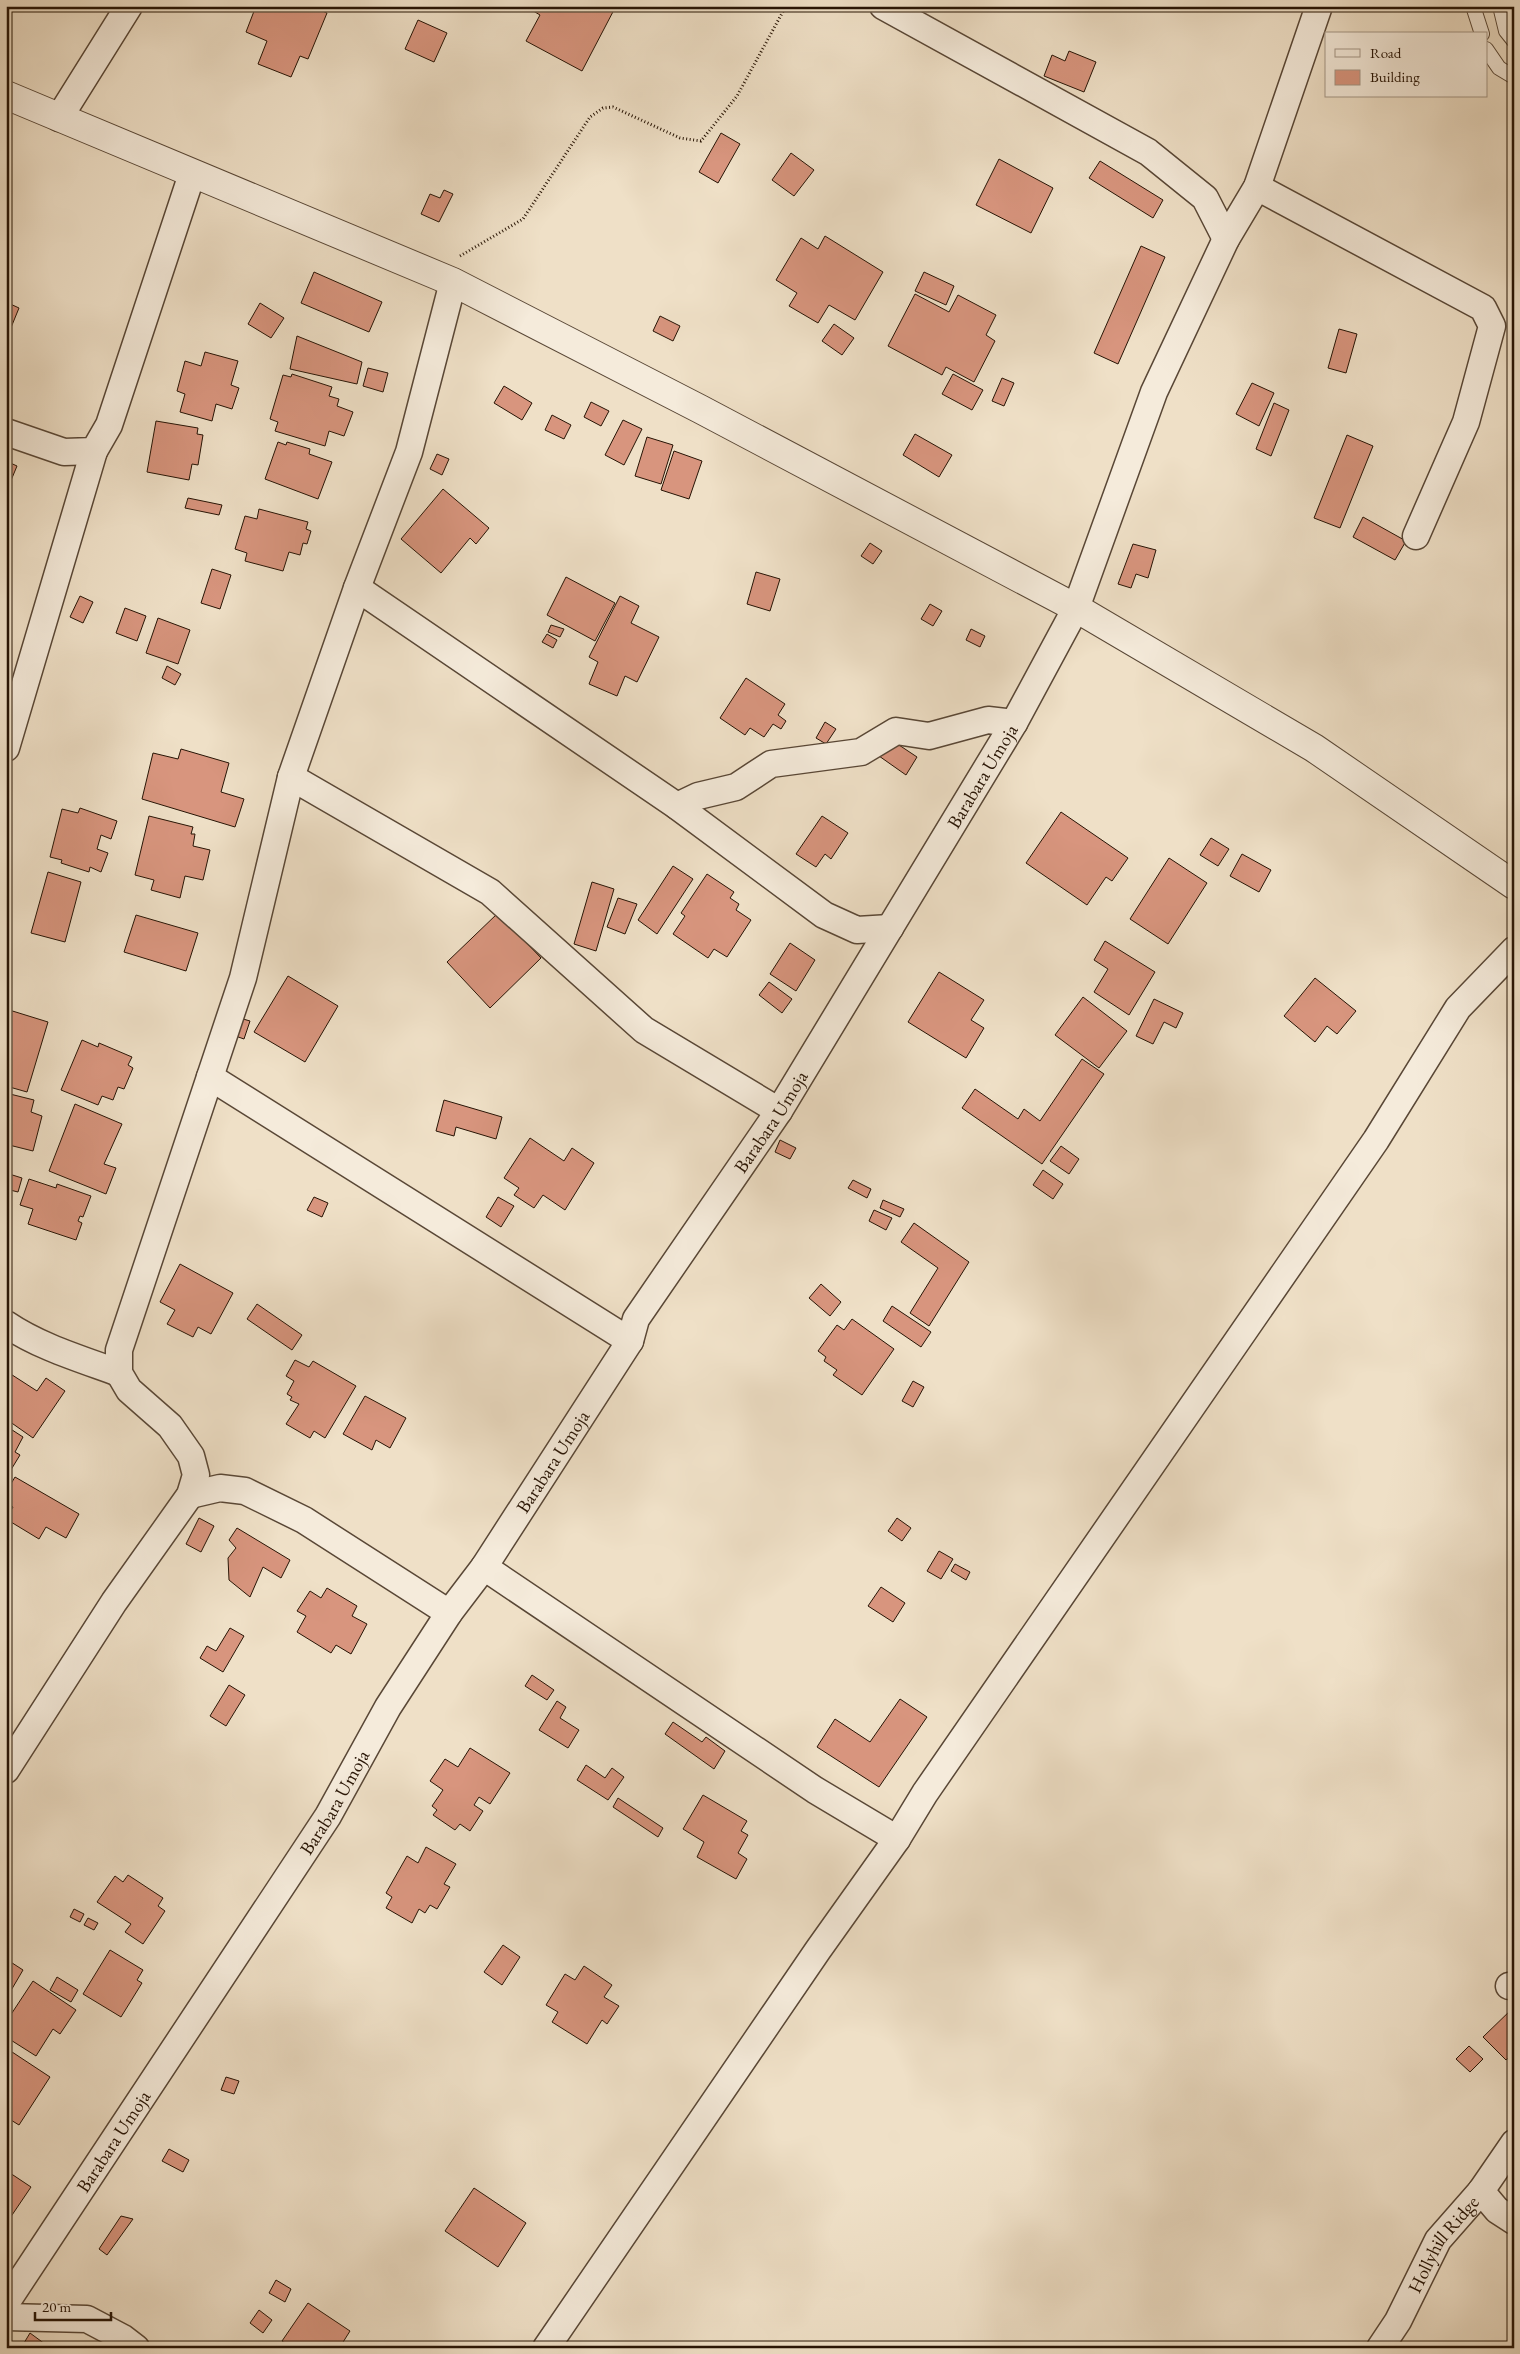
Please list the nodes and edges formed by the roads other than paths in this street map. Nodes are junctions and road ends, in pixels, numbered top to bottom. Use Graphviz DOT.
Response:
graph roads {
  1 [pos="130,6"];
  2 [pos="883,6"];
  3 [pos="1319,6"];
  4 [pos="1473,6"];
  5 [pos="1500,6"];
  6 [pos="1481,32"];
  7 [pos="1514,41"];
  8 [pos="1488,52"];
  9 [pos="1514,77"];
  10 [pos="6,94"];
  11 [pos="59,118"];
  12 [pos="192,174"];
  13 [pos="1257,187"];
  14 [pos="1226,239"];
  15 [pos="442,277"];
  16 [pos="6,432"];
  17 [pos="94,451"];
  18 [pos="1416,536"];
  19 [pos="358,588"];
  20 [pos="1076,608"];
  21 [pos="1014,723"];
  22 [pos="6,748"];
  23 [pos="292,777"];
  24 [pos="677,806"];
  25 [pos="1514,885"];
  26 [pos="890,928"];
  27 [pos="1514,950"];
  28 [pos="210,1077"];
  29 [pos="779,1111"];
  30 [pos="6,1324"];
  31 [pos="630,1341"];
  32 [pos="119,1373"];
  33 [pos="193,1485"];
  34 [pos="484,1567"];
  35 [pos="449,1613"];
  36 [pos="6,1770"];
  37 [pos="897,1839"];
  38 [pos="1514,2143"];
  39 [pos="1481,2192"];
  40 [pos="1514,2221"];
  41 [pos="6,2303"];
  42 [pos="6,2317"];
  43 [pos="136,2348"];
  44 [pos="546,2348"];
  45 [pos="1380,2348"];
  1 -- 11 [label="street"];
  2 -- 14 [label="street"];
  3 -- 13 [label="street, Barabara Umoja"];
  4 -- 6 [label="lane"];
  5 -- 7 [label="lane"];
  8 -- 9 [label="lane"];
  10 -- 11 [label="street"];
  11 -- 12 [label="street"];
  12 -- 15 [label="street"];
  12 -- 17 [label="street"];
  13 -- 14 [label="street, Barabara Umoja"];
  13 -- 18 [label="street"];
  14 -- 20 [label="street, Barabara Umoja"];
  15 -- 19 [label="street"];
  15 -- 20 [label="street"];
  16 -- 17 [label="street"];
  17 -- 22 [label="street"];
  19 -- 23 [label="street"];
  19 -- 24 [label="street"];
  20 -- 21 [label="street, Barabara Umoja"];
  20 -- 25 [label="street"];
  21 -- 24 [label="street"];
  21 -- 26 [label="street, Barabara Umoja"];
  23 -- 28 [label="street"];
  23 -- 29 [label="street"];
  24 -- 26 [label="street"];
  26 -- 29 [label="street, Barabara Umoja"];
  27 -- 37 [label="street"];
  28 -- 31 [label="street"];
  28 -- 32 [label="street"];
  29 -- 31 [label="street, Barabara Umoja"];
  30 -- 32 [label="street"];
  31 -- 34 [label="street, Barabara Umoja"];
  32 -- 33 [label="street"];
  33 -- 35 [label="street"];
  33 -- 36 [label="street"];
  34 -- 35 [label="street, Barabara Umoja"];
  34 -- 37 [label="street"];
  35 -- 41 [label="street, Barabara Umoja"];
  37 -- 44 [label="street"];
  38 -- 39 [label="street, Hollyhill Ridge"];
  39 -- 40 [label="street"];
  39 -- 45 [label="street, Hollyhill Ridge"];
  42 -- 43 [label="street"];
}
